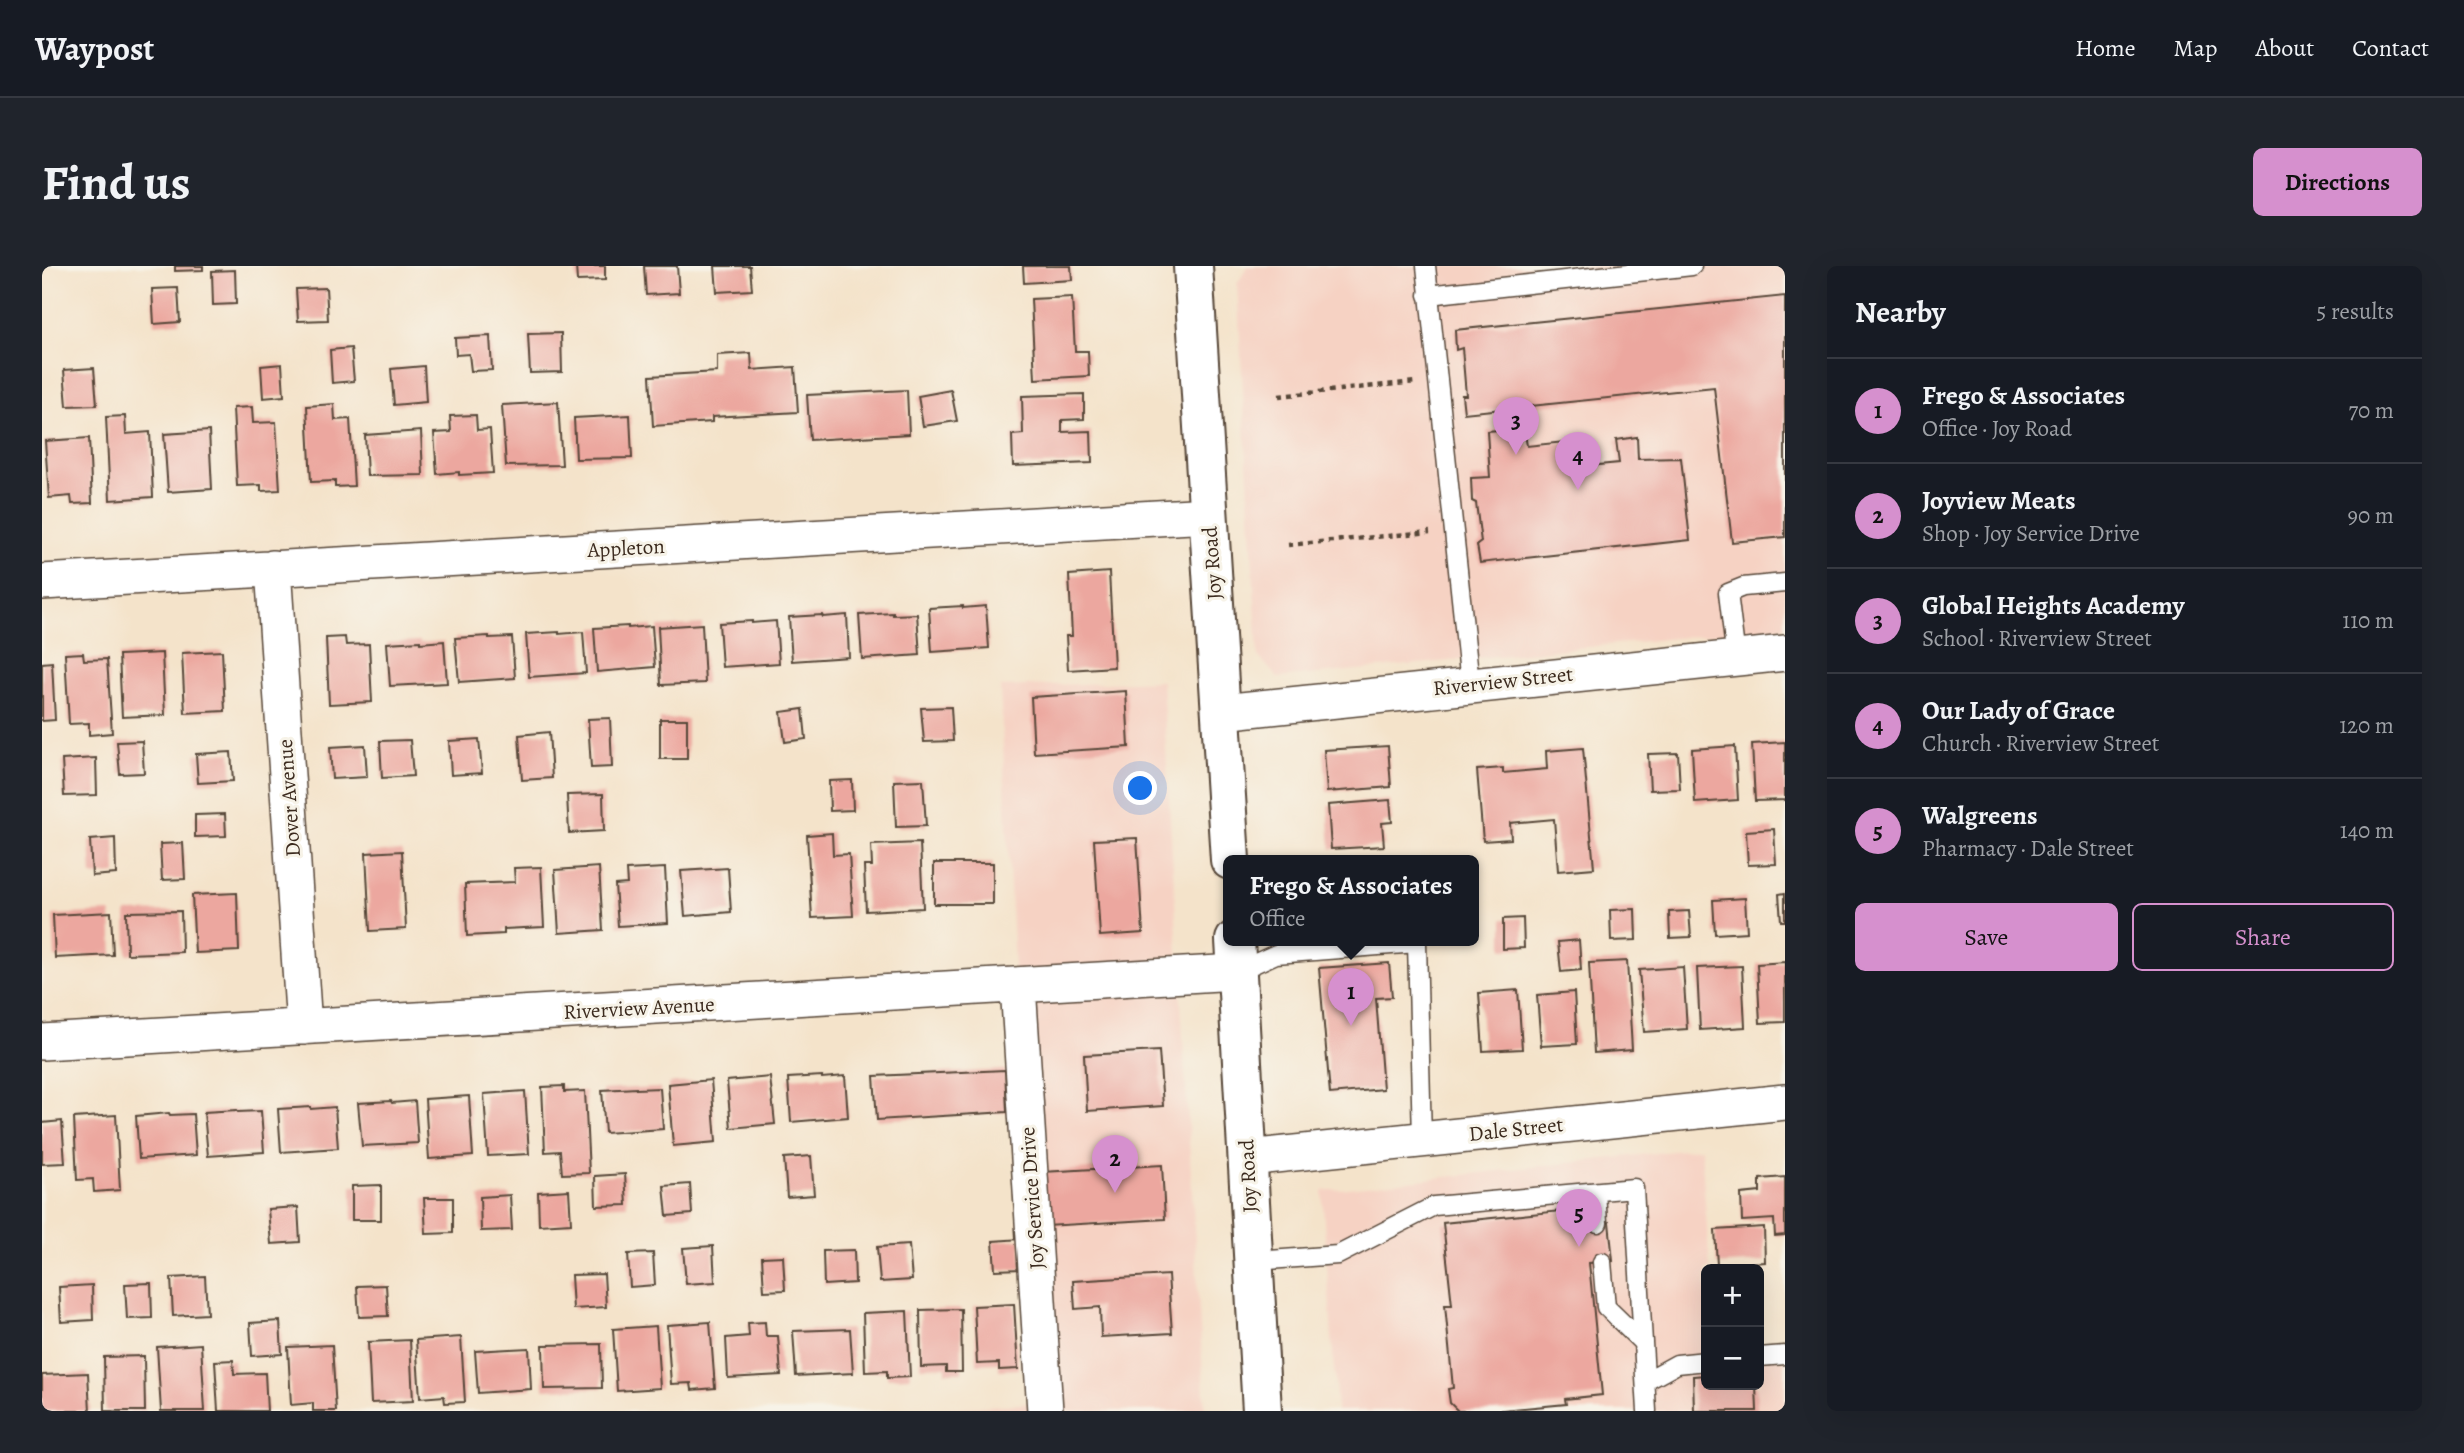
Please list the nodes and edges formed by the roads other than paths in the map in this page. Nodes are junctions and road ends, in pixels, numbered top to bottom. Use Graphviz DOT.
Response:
graph roads {
  1 [pos="1193,266"];
  2 [pos="1426,266"];
  3 [pos="1692,266"];
  4 [pos="1428,295"];
  5 [pos="1209,515"];
  6 [pos="273,568"];
  7 [pos="42,582"];
  8 [pos="1785,583"];
  9 [pos="1785,653"];
  10 [pos="1736,658"];
  11 [pos="1471,684"];
  12 [pos="1222,712"];
  13 [pos="1230,855"];
  14 [pos="1379,946"];
  15 [pos="1417,946"];
  16 [pos="1235,956"];
  17 [pos="1018,985"];
  18 [pos="304,1027"];
  19 [pos="42,1042"];
  20 [pos="1785,1102"];
  21 [pos="1422,1139"];
  22 [pos="1247,1158"];
  23 [pos="1596,1192"];
  24 [pos="1598,1223"];
  25 [pos="1254,1261"];
  26 [pos="1602,1262"];
  27 [pos="1643,1343"];
  28 [pos="1785,1355"];
  29 [pos="1764,1357"];
  30 [pos="1701,1362"];
  31 [pos="1646,1381"];
  32 [pos="1045,1411"];
  33 [pos="1262,1411"];
  34 [pos="1647,1411"];
  1 -- 5 [label="main road, Joy Road"];
  2 -- 4 [label="lane"];
  3 -- 4 [label="lane"];
  4 -- 11 [label="lane"];
  5 -- 6 [label="street, Appleton"];
  5 -- 12 [label="main road, Joy Road"];
  6 -- 7 [label="street, Appleton"];
  6 -- 18 [label="street, Dover Avenue"];
  8 -- 10 [label="lane"];
  9 -- 10 [label="street, Riverview Street"];
  10 -- 11 [label="street, Riverview Street"];
  11 -- 12 [label="street, Riverview Street"];
  12 -- 13 [label="main road, Joy Road"];
  14 -- 16 [label="lane"];
  15 -- 21 [label="lane"];
  16 -- 17 [label="street, Riverview Avenue"];
  16 -- 22 [label="main road, Joy Road"];
  17 -- 18 [label="street, Riverview Avenue"];
  17 -- 32 [label="street, Joy Service Drive"];
  18 -- 19 [label="street, Riverview Avenue"];
  20 -- 21 [label="street, Dale Street"];
  21 -- 22 [label="street, Dale Street"];
  22 -- 25 [label="main road, Joy Road"];
  23 -- 24 [label="lane"];
  23 -- 25 [label="lane"];
  23 -- 27 [label="lane"];
  25 -- 33 [label="main road, Joy Road"];
  26 -- 27 [label="lane"];
  27 -- 31 [label="lane"];
  28 -- 29 [label="lane"];
  30 -- 31 [label="lane"];
  31 -- 34 [label="lane"];
}
